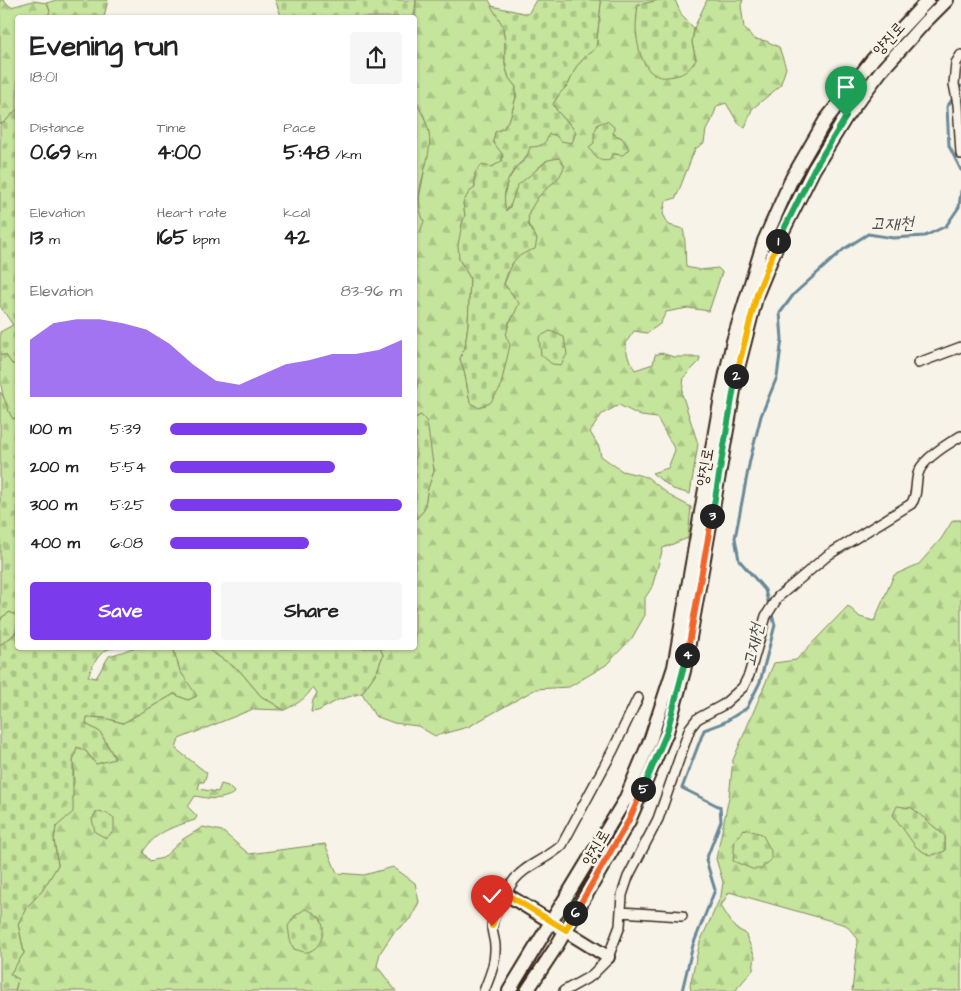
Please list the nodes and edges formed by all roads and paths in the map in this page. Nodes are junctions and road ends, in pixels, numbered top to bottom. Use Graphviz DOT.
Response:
graph roads {
  1 [pos="928,0"];
  2 [pos="947,0"];
  3 [pos="961,55"];
  4 [pos="961,154"];
  5 [pos="961,347"];
  6 [pos="918,363"];
  7 [pos="961,436"];
  8 [pos="638,698"];
  9 [pos="506,894"];
  10 [pos="621,912"];
  11 [pos="682,916"];
  12 [pos="551,922"];
  13 [pos="566,930"];
  14 [pos="608,957"];
  15 [pos="484,991"];
  16 [pos="509,991"];
  17 [pos="527,991"];
  18 [pos="564,991"];
  1 -- 12 [label="main road, 양진로"];
  2 -- 13 [label="main road, 양진로"];
  3 -- 4 [label="street"];
  5 -- 6 [label="street"];
  7 -- 10 [label="street"];
  8 -- 9 [label="street"];
  9 -- 12 [label="main road"];
  9 -- 15 [label="street"];
  10 -- 11 [label="street"];
  10 -- 14 [label="street"];
  12 -- 13 [label="main road"];
  12 -- 16 [label="main road, 양진로"];
  13 -- 14 [label="main road"];
  13 -- 17 [label="main road, 양진로"];
  14 -- 18 [label="street"];
}
